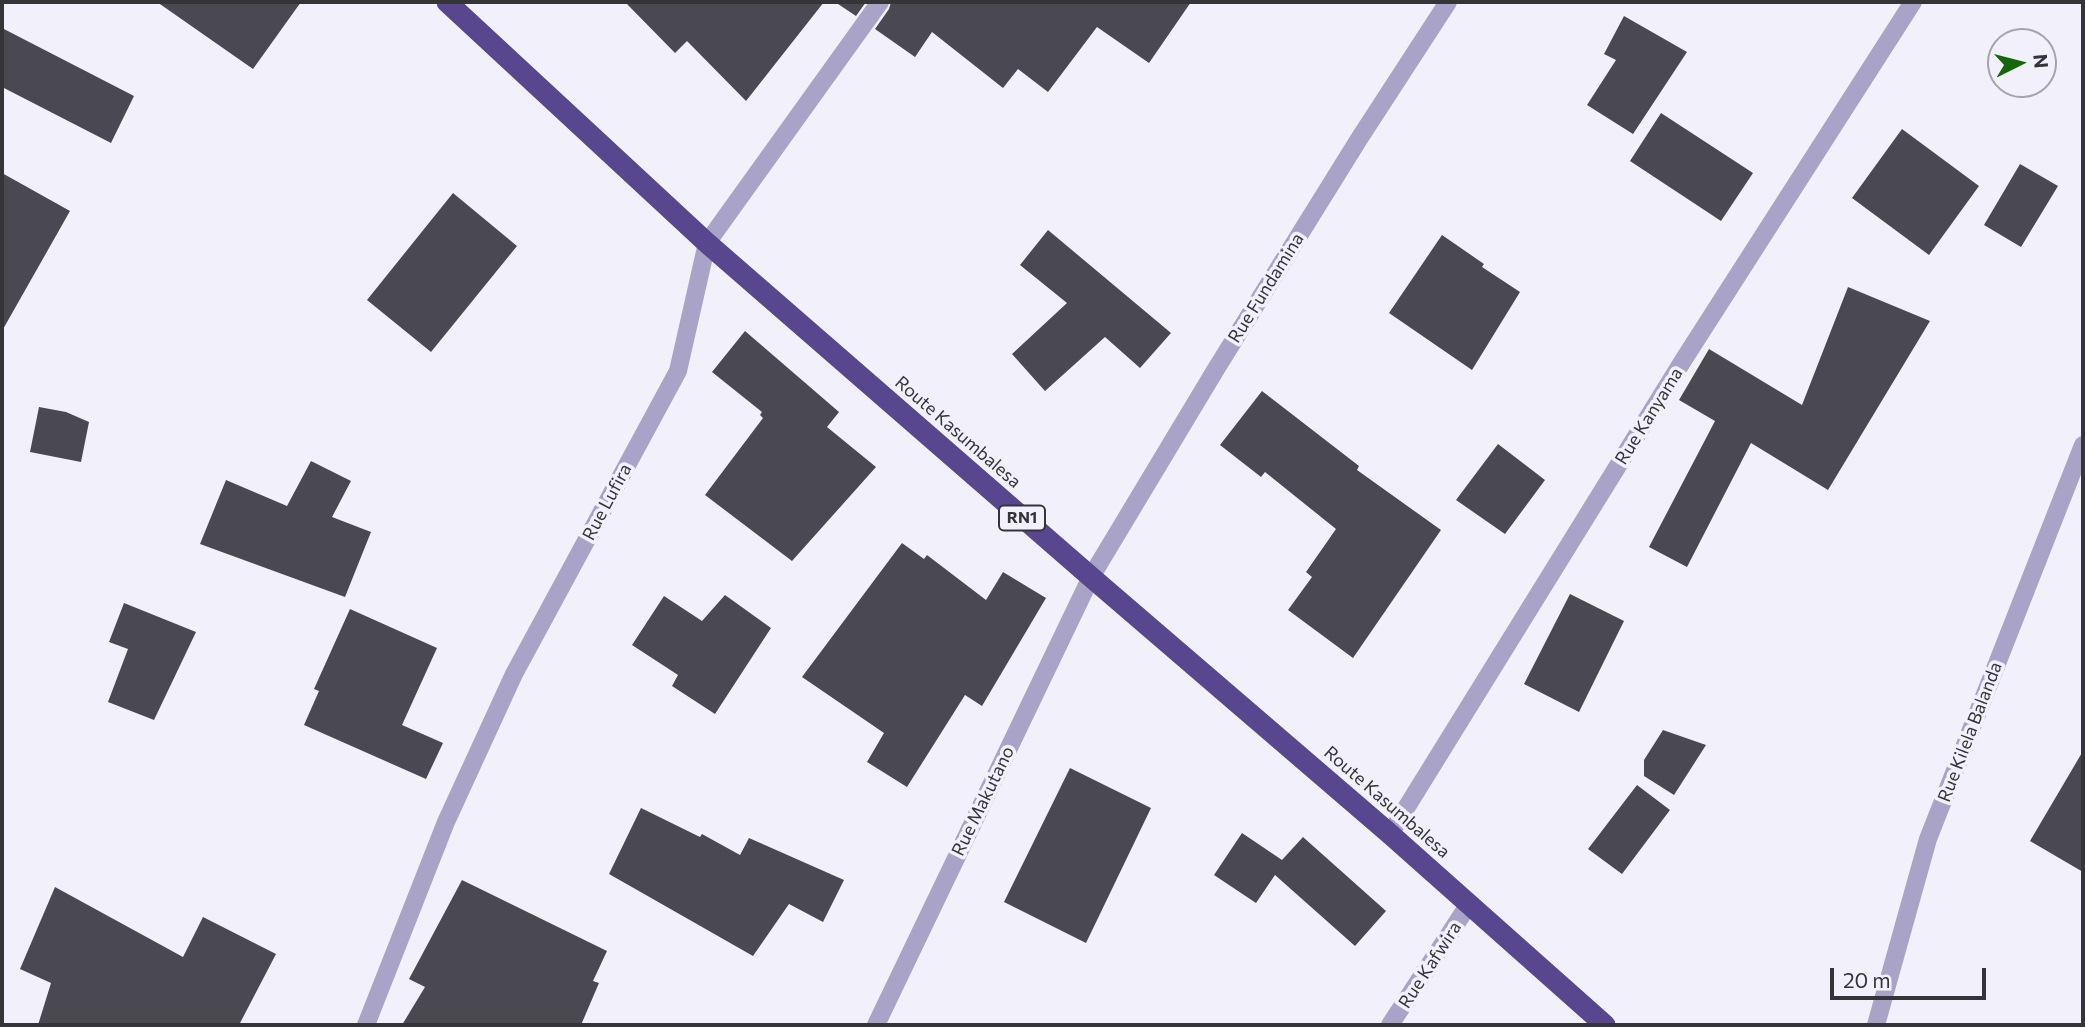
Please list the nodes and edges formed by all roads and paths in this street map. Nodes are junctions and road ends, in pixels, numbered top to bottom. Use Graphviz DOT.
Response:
graph roads {
  1 [pos="447,2"];
  2 [pos="880,2"];
  3 [pos="1448,2"];
  4 [pos="1913,2"];
  5 [pos="707,243"];
  6 [pos="2083,445"];
  7 [pos="1091,577"];
  8 [pos="1390,834"];
  9 [pos="1469,904"];
  10 [pos="366,1025"];
  11 [pos="876,1025"];
  12 [pos="1390,1025"];
  13 [pos="1605,1025"];
  14 [pos="1876,1025"];
  1 -- 5 [label="highway, Route Kasumbalesa / RN1"];
  2 -- 5 [label="street, Rue Lufira"];
  3 -- 7 [label="street, Rue Fundamina"];
  4 -- 8 [label="street, Rue Kanyama"];
  5 -- 7 [label="highway, Route Kasumbalesa / RN1"];
  5 -- 10 [label="street, Rue Lufira"];
  6 -- 14 [label="street, Rue Kilela Balanda"];
  7 -- 8 [label="highway, Route Kasumbalesa / RN1"];
  7 -- 11 [label="street, Rue Makutano"];
  8 -- 9 [label="highway, Route Kasumbalesa / RN1"];
  9 -- 12 [label="street, Rue Kafwira"];
  9 -- 13 [label="highway, Route Kasumbalesa / RN1"];
}
